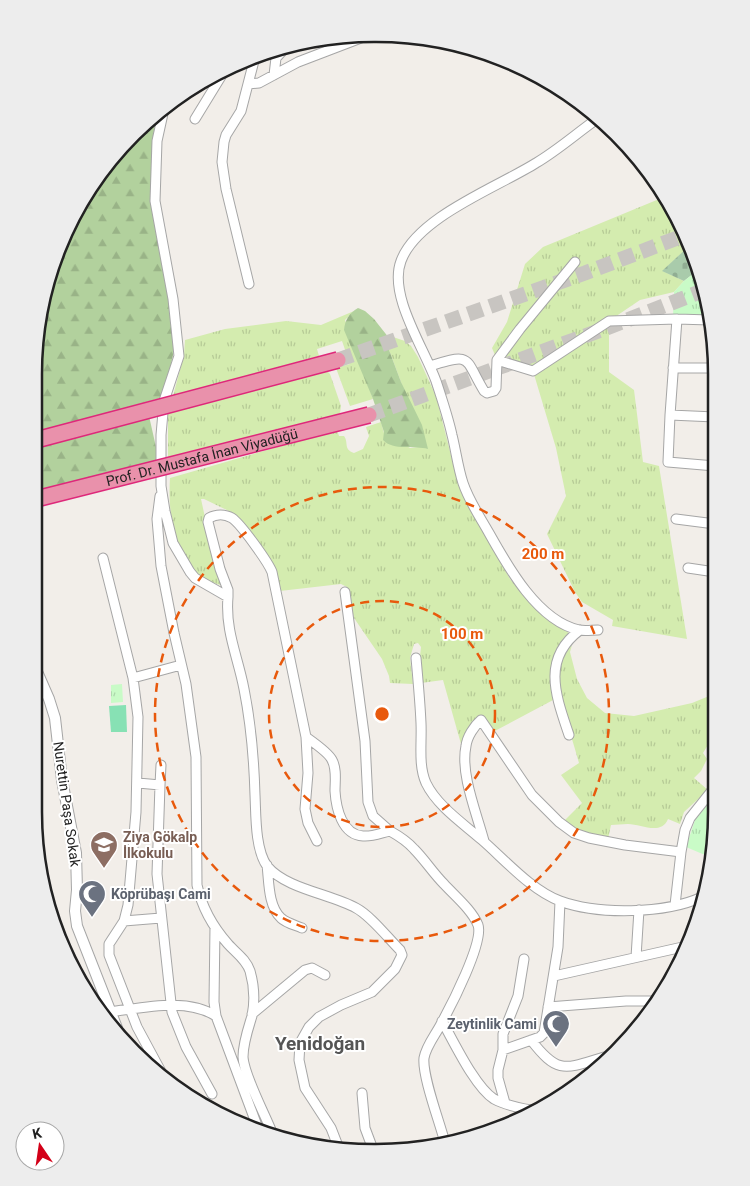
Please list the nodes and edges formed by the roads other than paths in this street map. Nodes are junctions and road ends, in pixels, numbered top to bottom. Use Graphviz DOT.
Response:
graph roads {
  1 [pos="346,44"];
  2 [pos="276,58"];
  3 [pos="253,66"];
  4 [pos="274,75"];
  5 [pos="219,82"];
  6 [pos="248,84"];
  7 [pos="196,119"];
  8 [pos="161,121"];
  9 [pos="592,123"];
  10 [pos="575,262"];
  11 [pos="249,284"];
  12 [pos="677,319"];
  13 [pos="703,320"];
  14 [pos="338,360"];
  15 [pos="497,360"];
  16 [pos="430,366"];
  17 [pos="673,368"];
  18 [pos="708,368"];
  19 [pos="369,415"];
  20 [pos="670,415"];
  21 [pos="708,417"];
  22 [pos="42,438"];
  23 [pos="708,465"];
  24 [pos="161,486"];
  25 [pos="42,497"];
  26 [pos="676,519"];
  27 [pos="708,523"];
  28 [pos="103,558"];
  29 [pos="688,568"];
  30 [pos="708,571"];
  31 [pos="345,592"];
  32 [pos="228,597"];
  33 [pos="580,630"];
  34 [pos="598,630"];
  35 [pos="416,658"];
  36 [pos="181,665"];
  37 [pos="133,678"];
  38 [pos="42,683"];
  39 [pos="569,735"];
  40 [pos="306,736"];
  41 [pos="161,765"];
  42 [pos="138,783"];
  43 [pos="160,785"];
  44 [pos="708,796"];
  45 [pos="390,831"];
  46 [pos="317,841"];
  47 [pos="484,841"];
  48 [pos="682,852"];
  49 [pos="267,865"];
  50 [pos="695,899"];
  51 [pos="560,901"];
  52 [pos="675,905"];
  53 [pos="639,910"];
  54 [pos="161,918"];
  55 [pos="124,921"];
  56 [pos="215,927"];
  57 [pos="302,928"];
  58 [pos="677,948"];
  59 [pos="636,957"];
  60 [pos="524,958"];
  61 [pos="325,975"];
  62 [pos="554,976"];
  63 [pos="647,1001"];
  64 [pos="171,1006"];
  65 [pos="548,1007"];
  66 [pos="108,1008"];
  67 [pos="131,1009"];
  68 [pos="110,1012"];
  69 [pos="252,1014"];
  70 [pos="216,1016"];
  71 [pos="442,1022"];
  72 [pos="531,1040"];
  73 [pos="503,1050"];
  74 [pos="155,1060"];
  75 [pos="595,1060"];
  76 [pos="362,1093"];
  77 [pos="212,1094"];
  78 [pos="505,1103"];
  79 [pos="524,1108"];
  80 [pos="255,1121"];
  81 [pos="270,1126"];
  82 [pos="444,1136"];
  83 [pos="336,1141"];
  84 [pos="371,1144"];
  1 -- 4 [label="street"];
  2 -- 4 [label="street"];
  3 -- 6 [label="street"];
  4 -- 6 [label="street"];
  5 -- 7 [label="street"];
  6 -- 11 [label="street"];
  8 -- 24 [label="street"];
  9 -- 16 [label="street"];
  10 -- 15 [label="street"];
  12 -- 13 [label="street"];
  12 -- 15 [label="street"];
  12 -- 17 [label="street"];
  14 -- 22 [label="highway, bridge"];
  15 -- 16 [label="street"];
  16 -- 33 [label="street"];
  17 -- 18 [label="street"];
  17 -- 20 [label="street"];
  19 -- 25 [label="highway, Prof. Dr. Mustafa İnan Viyadüğü, bridge"];
  20 -- 21 [label="street"];
  20 -- 23 [label="street"];
  24 -- 32 [label="street"];
  24 -- 36 [label="street"];
  26 -- 27 [label="street"];
  28 -- 37 [label="street"];
  29 -- 30 [label="street"];
  31 -- 45 [label="street"];
  32 -- 40 [label="street"];
  32 -- 49 [label="street"];
  33 -- 34 [label="street"];
  33 -- 39 [label="street"];
  35 -- 47 [label="street"];
  36 -- 37 [label="street"];
  36 -- 56 [label="street"];
  37 -- 42 [label="street"];
  38 -- 66 [label="street, Nurettin Paşa Sokak"];
  40 -- 45 [label="street"];
  40 -- 46 [label="street"];
  41 -- 43 [label="street"];
  42 -- 43 [label="street"];
  42 -- 55 [label="street"];
  43 -- 54 [label="street"];
  44 -- 48 [label="street"];
  45 -- 71 [label="street"];
  47 -- 48 [label="street"];
  47 -- 51 [label="street"];
  48 -- 52 [label="street"];
  49 -- 57 [label="street"];
  49 -- 83 [label="street"];
  50 -- 52 [label="street"];
  51 -- 53 [label="street"];
  51 -- 62 [label="street"];
  52 -- 53 [label="street"];
  53 -- 59 [label="street"];
  54 -- 55 [label="street"];
  54 -- 64 [label="street"];
  55 -- 67 [label="street"];
  56 -- 69 [label="street"];
  56 -- 70 [label="street"];
  58 -- 59 [label="street"];
  59 -- 62 [label="street"];
  60 -- 73 [label="street"];
  61 -- 69 [label="street"];
  62 -- 65 [label="street"];
  63 -- 65 [label="street"];
  64 -- 67 [label="street"];
  64 -- 70 [label="street"];
  64 -- 77 [label="street"];
  65 -- 72 [label="street"];
  67 -- 68 [label="street"];
  67 -- 74 [label="street"];
  69 -- 81 [label="street"];
  70 -- 80 [label="street"];
  71 -- 78 [label="street"];
  71 -- 82 [label="street"];
  72 -- 73 [label="street"];
  72 -- 75 [label="street"];
  73 -- 78 [label="street"];
  76 -- 84 [label="street"];
  78 -- 79 [label="street"];
}
